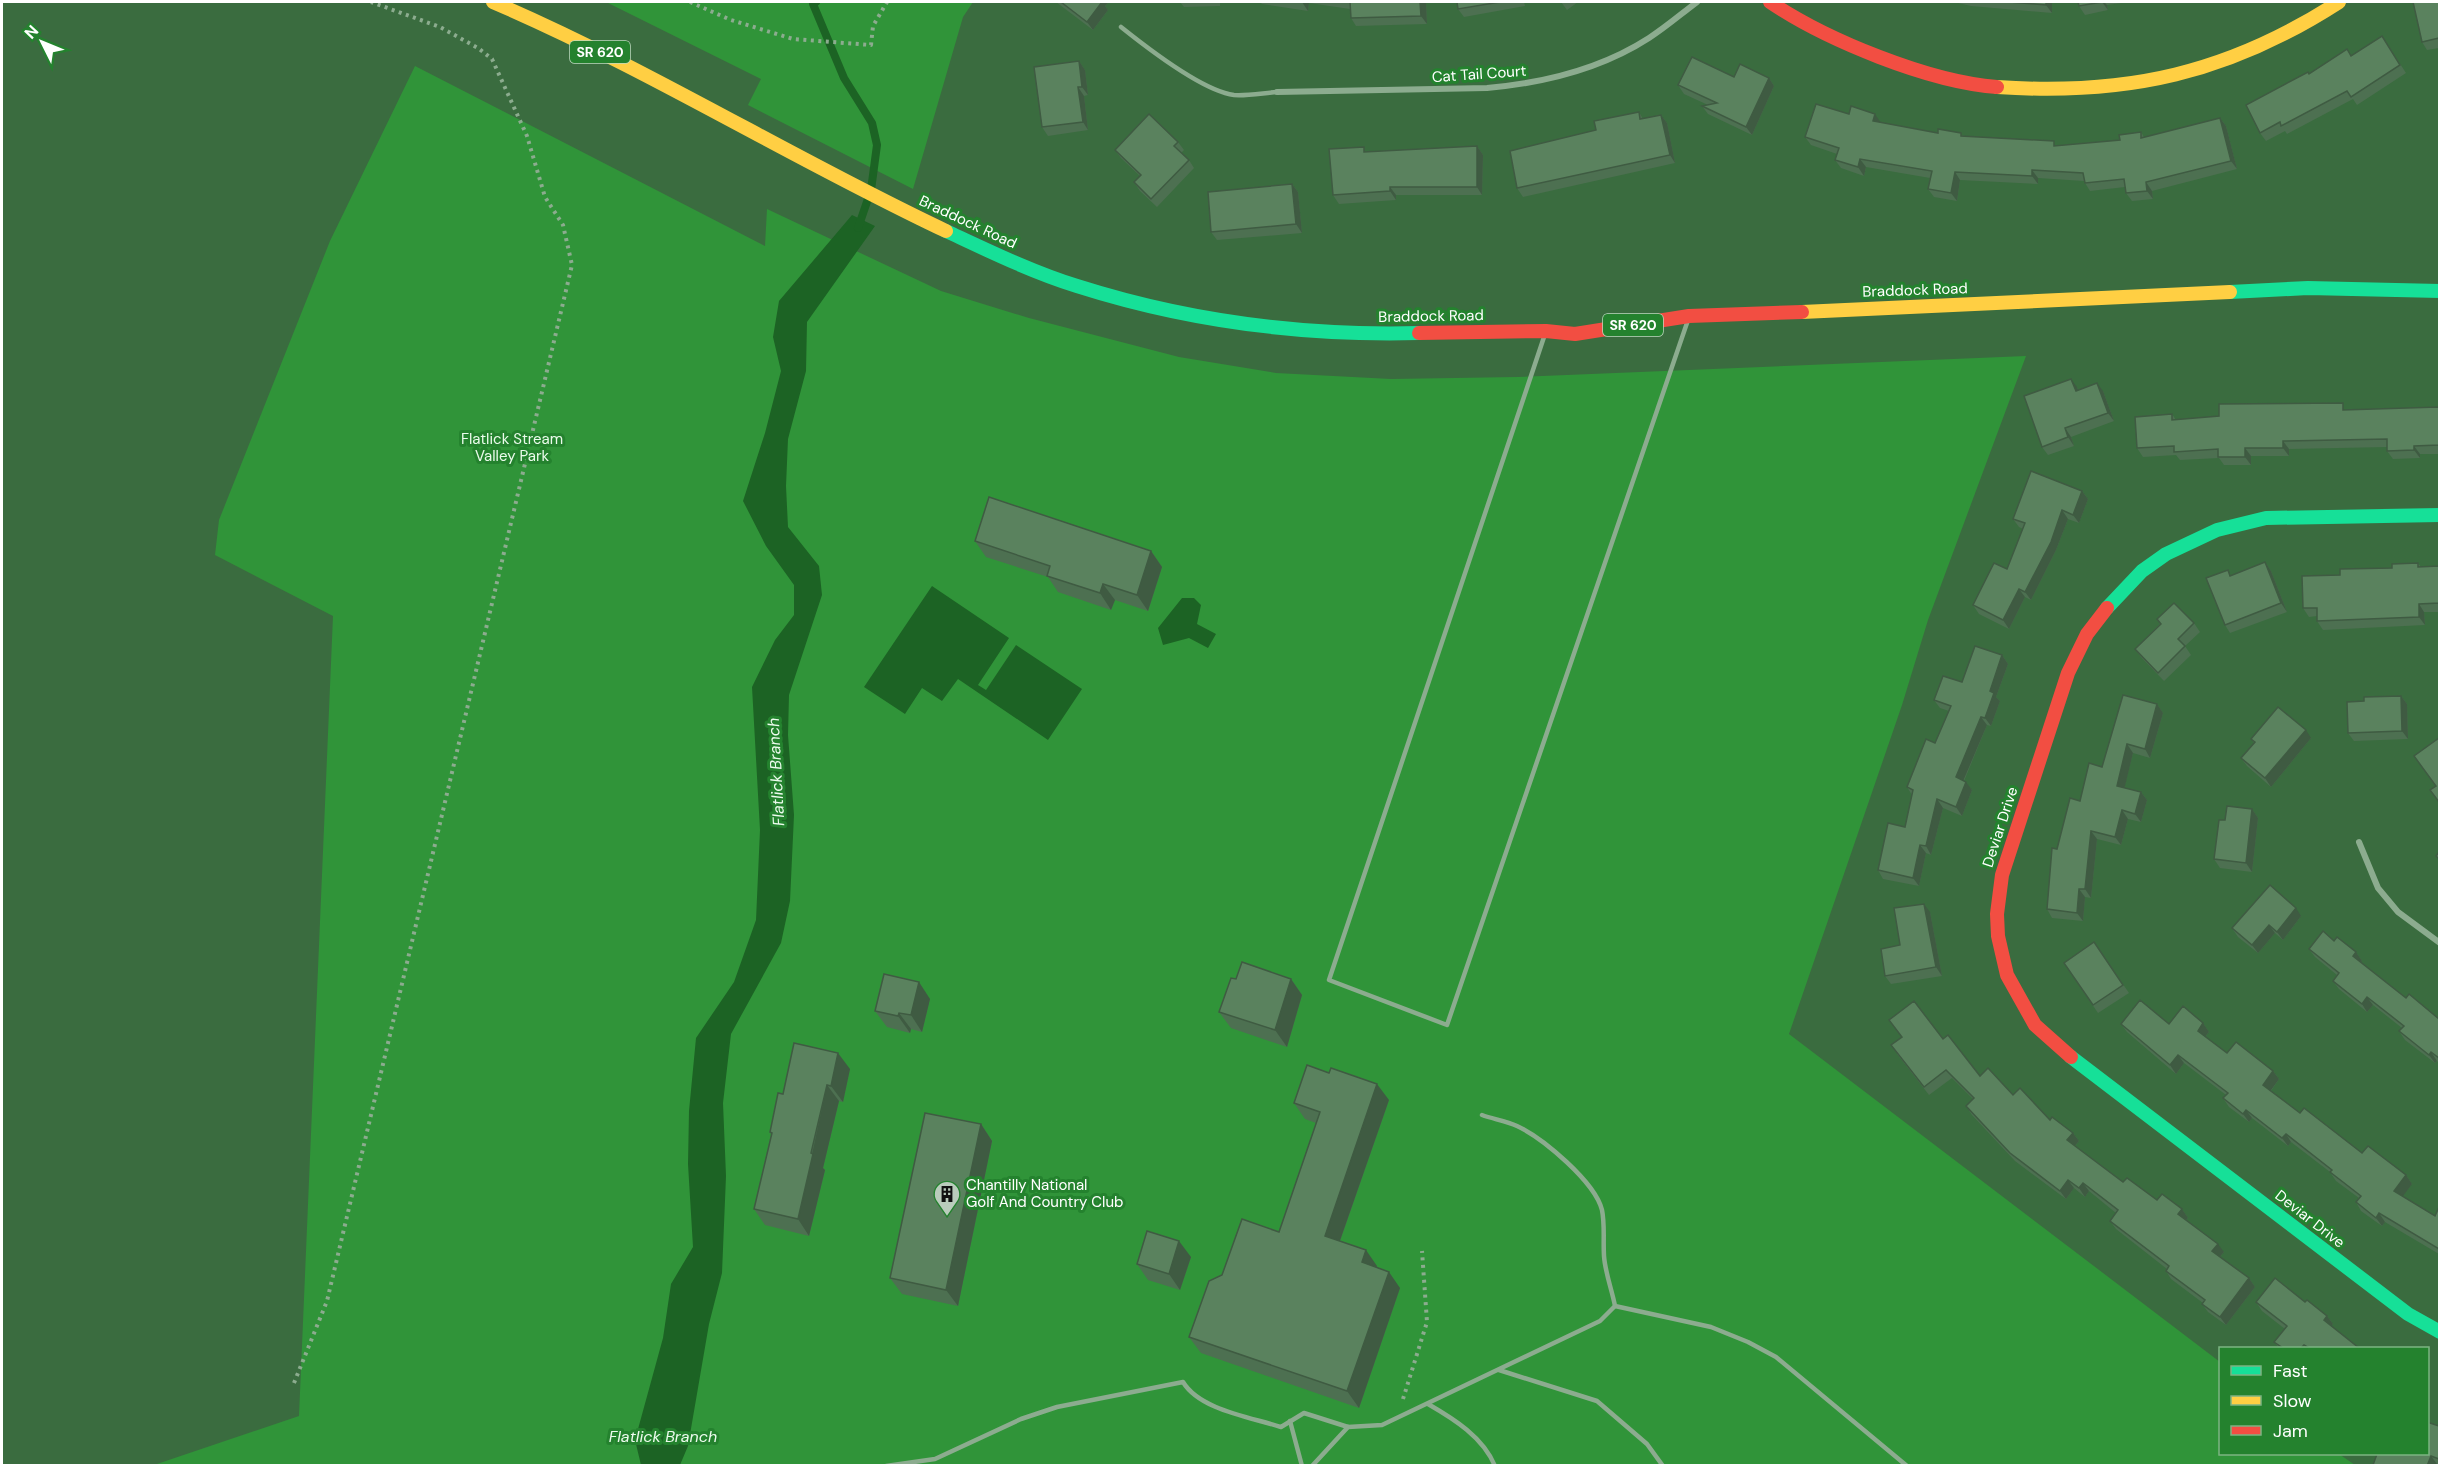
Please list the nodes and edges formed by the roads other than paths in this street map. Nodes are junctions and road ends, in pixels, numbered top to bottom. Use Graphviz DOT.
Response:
graph roads {
  1 [pos="493,2"];
  2 [pos="1697,2"];
  3 [pos="1770,2"];
  4 [pos="2338,2"];
  5 [pos="1121,27"];
  6 [pos="1276,92"];
  7 [pos="2439,291"];
  8 [pos="1689,315"];
  9 [pos="1546,331"];
  10 [pos="2439,514"];
  11 [pos="2360,842"];
  12 [pos="2439,944"];
  13 [pos="1482,1115"];
  14 [pos="1616,1306"];
  15 [pos="2439,1332"];
  16 [pos="1499,1370"];
  17 [pos="1428,1404"];
  18 [pos="1290,1421"];
  19 [pos="1348,1427"];
  20 [pos="886,1466"];
  21 [pos="1302,1466"];
  22 [pos="1312,1466"];
  23 [pos="1495,1466"];
  24 [pos="1663,1466"];
  25 [pos="1907,1466"];
  1 -- 9 [label="main road, Braddock Road / SR 620"];
  2 -- 6 [label="street, Cat Tail Court"];
  3 -- 4 [label="main road"];
  5 -- 6 [label="lane"];
  7 -- 8 [label="main road, Braddock Road / SR 620"];
  8 -- 9 [label="main road, Braddock Road / SR 620"];
  8 -- 9 [label="lane"];
  10 -- 15 [label="main road, Deviar Drive"];
  11 -- 12 [label="street"];
  13 -- 14 [label="lane"];
  14 -- 16 [label="lane"];
  14 -- 25 [label="lane"];
  16 -- 17 [label="lane"];
  16 -- 24 [label="lane"];
  17 -- 19 [label="lane"];
  17 -- 23 [label="lane"];
  18 -- 19 [label="lane"];
  18 -- 20 [label="lane"];
  18 -- 21 [label="lane"];
  19 -- 22 [label="lane"];
}
